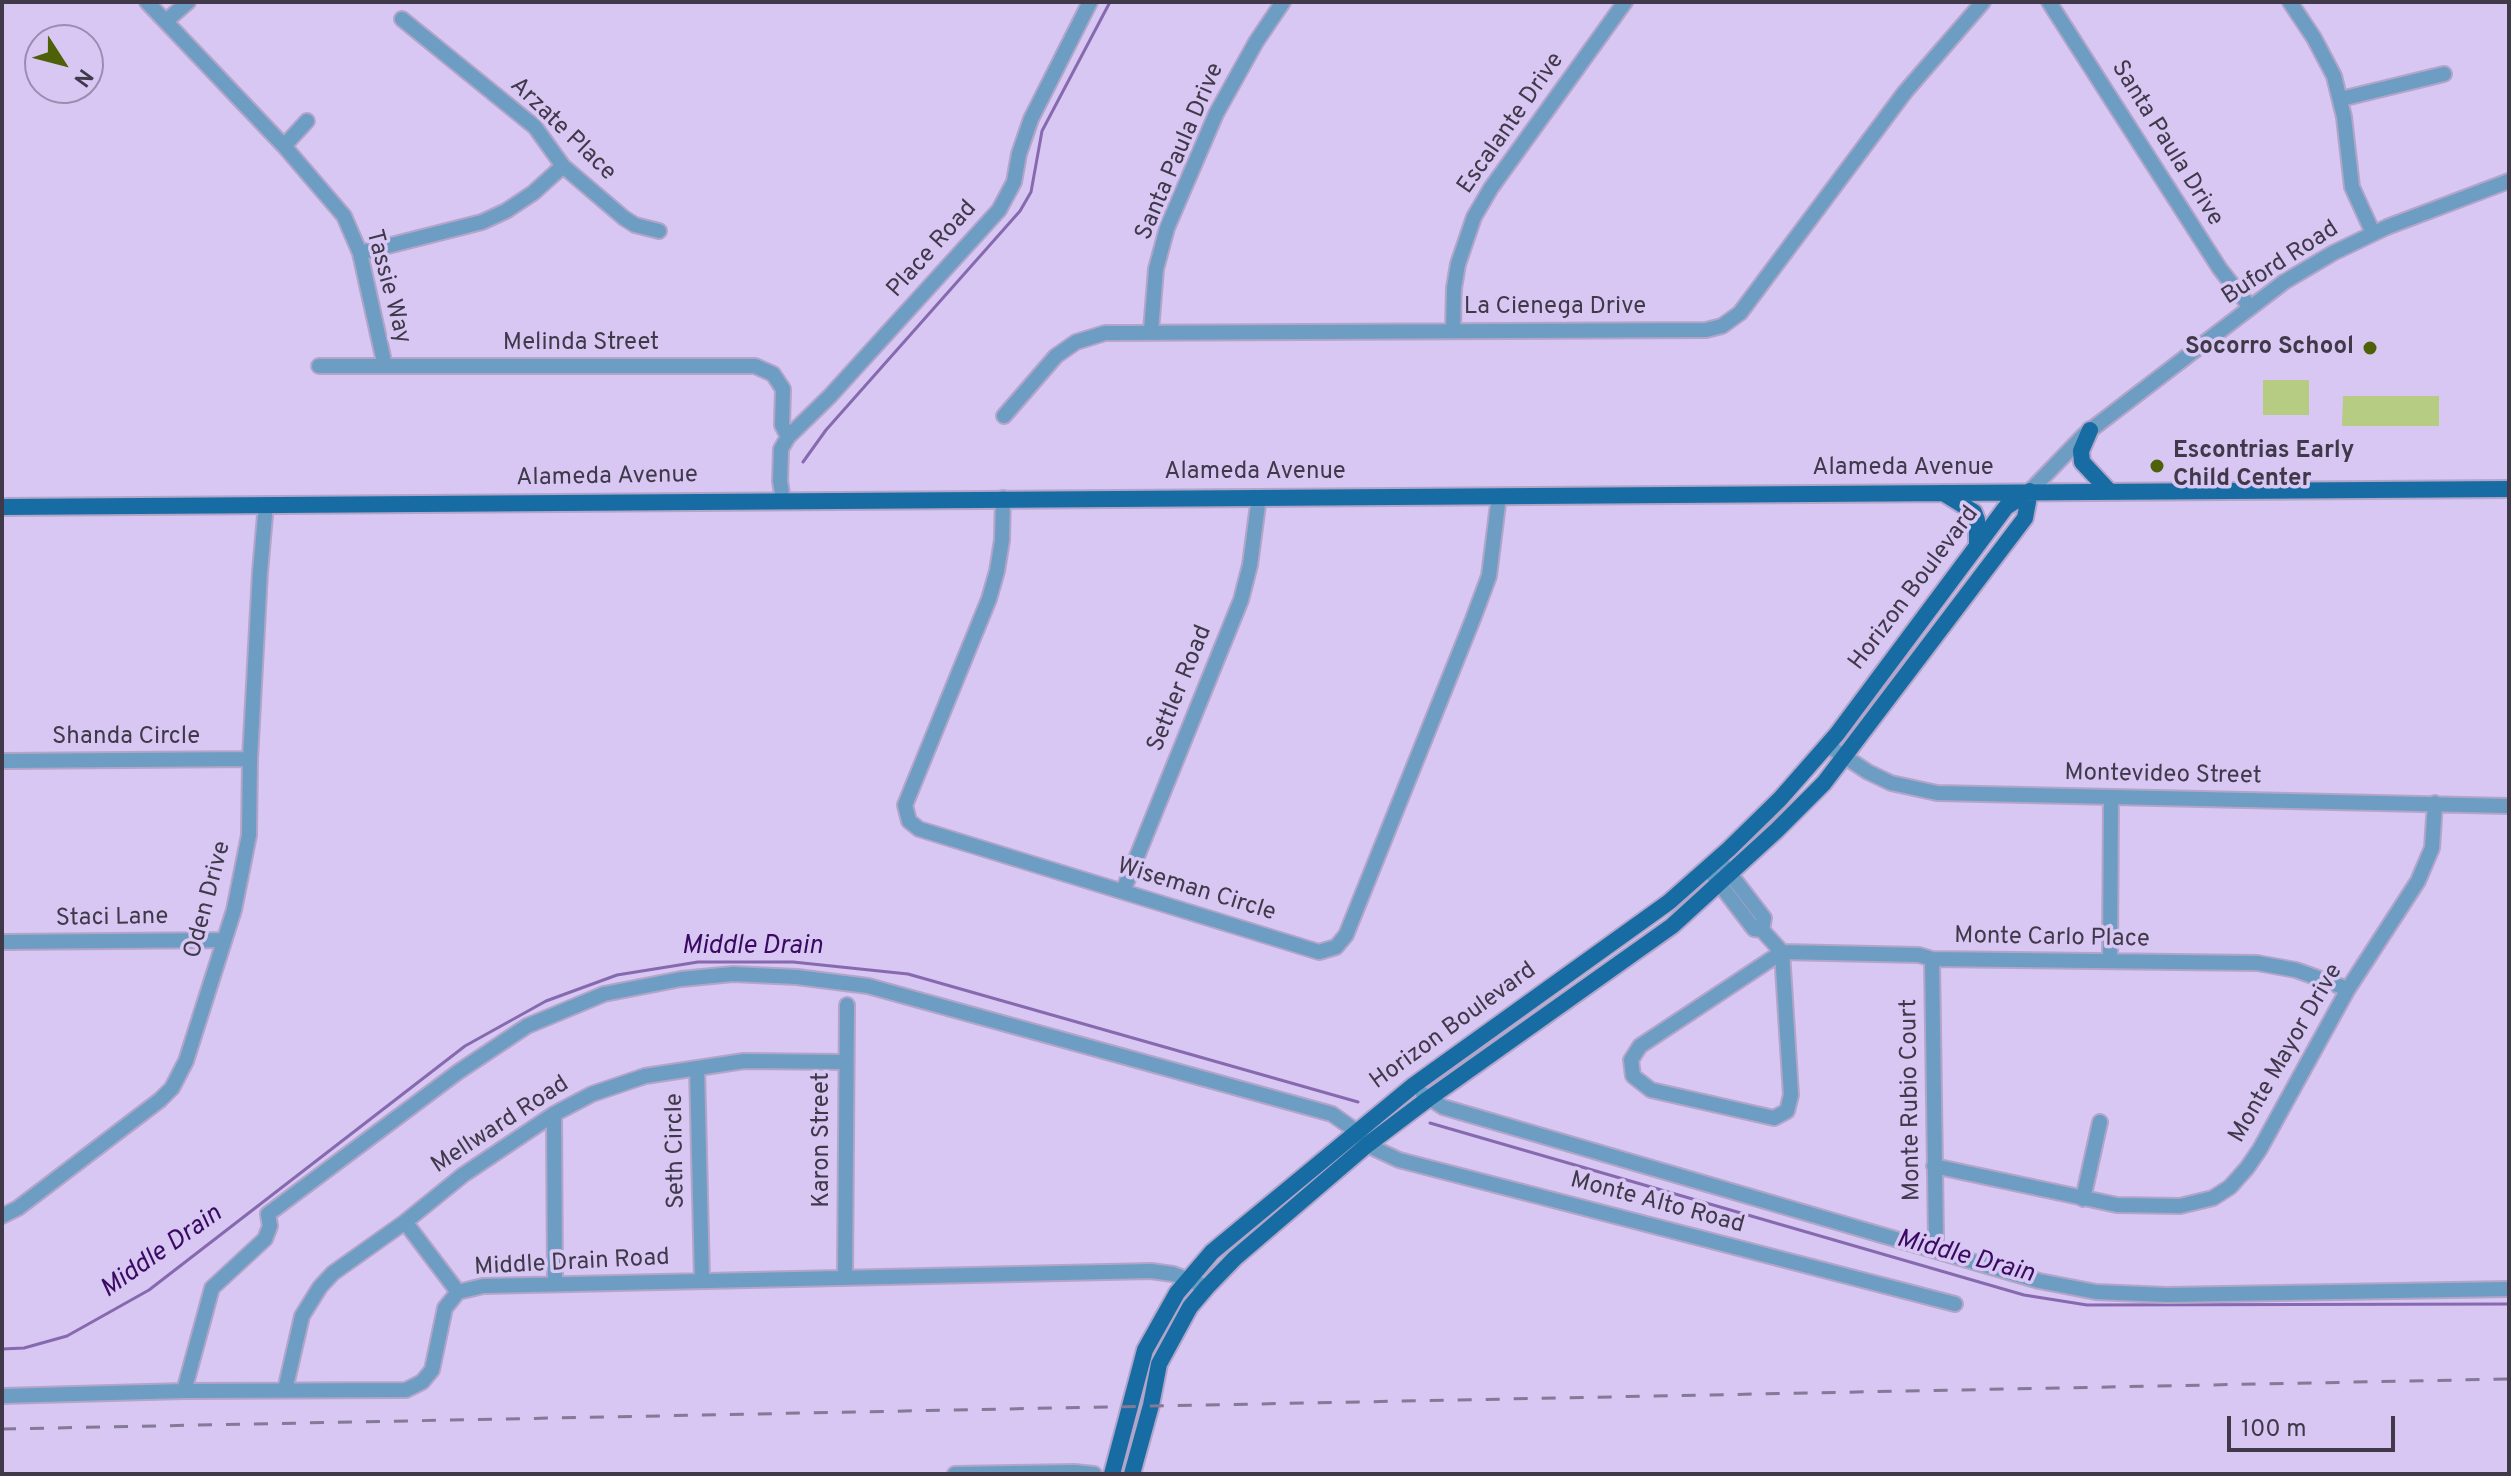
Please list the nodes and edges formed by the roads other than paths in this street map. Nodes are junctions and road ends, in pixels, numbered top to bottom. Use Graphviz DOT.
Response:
graph roads {
  1 [pos="147,2"];
  2 [pos="188,2"];
  3 [pos="1090,2"];
  4 [pos="1283,2"];
  5 [pos="1625,2"];
  6 [pos="1983,2"];
  7 [pos="2049,2"];
  8 [pos="2290,2"];
  9 [pos="402,19"];
  10 [pos="166,21"];
  11 [pos="2444,74"];
  12 [pos="2341,99"];
  13 [pos="307,121"];
  14 [pos="284,146"];
  15 [pos="563,166"];
  16 [pos="2509,181"];
  17 [pos="659,231"];
  18 [pos="2373,233"];
  19 [pos="360,253"];
  20 [pos="2250,307"];
  21 [pos="1453,330"];
  22 [pos="1151,331"];
  23 [pos="319,366"];
  24 [pos="385,366"];
  25 [pos="1004,416"];
  26 [pos="2090,430"];
  27 [pos="788,437"];
  28 [pos="2509,489"];
  29 [pos="2030,491"];
  30 [pos="2109,491"];
  31 [pos="1942,492"];
  32 [pos="1499,496"];
  33 [pos="1259,497"];
  34 [pos="1003,498"];
  35 [pos="783,500"];
  36 [pos="266,504"];
  37 [pos="2,507"];
  38 [pos="1977,544"];
  39 [pos="1827,745"];
  40 [pos="1842,757"];
  41 [pos="250,759"];
  42 [pos="2,761"];
  43 [pos="2111,798"];
  44 [pos="2435,803"];
  45 [pos="2509,806"];
  46 [pos="1712,863"];
  47 [pos="1726,878"];
  48 [pos="1123,891"];
  49 [pos="223,940"];
  50 [pos="2,942"];
  51 [pos="1782,952"];
  52 [pos="1932,959"];
  53 [pos="2110,961"];
  54 [pos="2348,989"];
  55 [pos="847,1005"];
  56 [pos="845,1062"];
  57 [pos="697,1068"];
  58 [pos="1414,1085"];
  59 [pos="1428,1099"];
  60 [pos="554,1114"];
  61 [pos="2100,1122"];
  62 [pos="1356,1131"];
  63 [pos="1367,1145"];
  64 [pos="1934,1166"];
  65 [pos="2083,1199"];
  66 [pos="2,1216"];
  67 [pos="405,1222"];
  68 [pos="1936,1240"];
  69 [pos="845,1276"];
  70 [pos="1187,1279"];
  71 [pos="702,1280"];
  72 [pos="555,1284"];
  73 [pos="1207,1287"];
  74 [pos="2509,1289"];
  75 [pos="458,1292"];
  76 [pos="1955,1304"];
  77 [pos="285,1390"];
  78 [pos="184,1391"];
  79 [pos="2,1396"];
  80 [pos="955,1474"];
  81 [pos="1094,1474"];
  82 [pos="1112,1474"];
  83 [pos="1132,1474"];
  1 -- 10 [label="street, Tassie Way"];
  2 -- 10 [label="street"];
  3 -- 27 [label="street, Place Road"];
  4 -- 22 [label="street, Santa Paula Drive"];
  5 -- 21 [label="street, Escalante Drive"];
  6 -- 21 [label="street, La Cienega Drive"];
  7 -- 20 [label="street, Santa Paula Drive"];
  8 -- 12 [label="street"];
  9 -- 15 [label="street, Arzate Place"];
  10 -- 14 [label="street, Tassie Way"];
  11 -- 12 [label="street"];
  12 -- 18 [label="street"];
  13 -- 14 [label="street"];
  14 -- 19 [label="street, Tassie Way"];
  15 -- 17 [label="street, Arzate Place"];
  15 -- 19 [label="street"];
  16 -- 18 [label="street, Buford Road"];
  18 -- 20 [label="street, Buford Road"];
  19 -- 24 [label="street, Tassie Way"];
  20 -- 26 [label="street, Buford Road"];
  21 -- 22 [label="street, La Cienega Drive"];
  22 -- 25 [label="street, La Cienega Drive"];
  23 -- 24 [label="street, Melinda Street"];
  24 -- 27 [label="street, Melinda Street"];
  26 -- 29 [label="street, Buford Road"];
  26 -- 30 [label="main road"];
  27 -- 35 [label="street"];
  28 -- 30 [label="main road, Alameda Avenue"];
  29 -- 30 [label="main road, Alameda Avenue"];
  29 -- 31 [label="main road, Alameda Avenue"];
  29 -- 38 [label="main road, Horizon Boulevard"];
  29 -- 40 [label="main road, Horizon Boulevard"];
  31 -- 32 [label="main road, Alameda Avenue"];
  31 -- 38 [label="main road"];
  32 -- 33 [label="main road, Alameda Avenue"];
  32 -- 48 [label="street, Wiseman Circle"];
  33 -- 34 [label="main road, Alameda Avenue"];
  33 -- 48 [label="street, Settler Road"];
  34 -- 35 [label="main road, Alameda Avenue"];
  34 -- 48 [label="street, Wiseman Circle"];
  35 -- 36 [label="main road, Alameda Avenue"];
  36 -- 37 [label="main road, Alameda Avenue"];
  36 -- 41 [label="street, Oden Drive"];
  38 -- 39 [label="main road, Horizon Boulevard"];
  39 -- 40 [label="street, Montevideo Street"];
  39 -- 46 [label="main road, Horizon Boulevard"];
  40 -- 43 [label="street, Montevideo Street"];
  40 -- 47 [label="main road, Horizon Boulevard"];
  41 -- 42 [label="street, Shanda Circle"];
  41 -- 49 [label="street, Oden Drive"];
  43 -- 44 [label="street, Montevideo Street"];
  43 -- 53 [label="street"];
  44 -- 45 [label="street, Montevideo Street"];
  44 -- 54 [label="street, Monte Mayor Drive"];
  46 -- 47 [label="street"];
  46 -- 58 [label="main road, Horizon Boulevard"];
  47 -- 51 [label="street"];
  47 -- 59 [label="main road, Horizon Boulevard"];
  49 -- 50 [label="street, Staci Lane"];
  49 -- 66 [label="street, Oden Drive"];
  51 -- 51 [label="street"];
  51 -- 52 [label="street, Monte Carlo Place"];
  52 -- 53 [label="street, Monte Carlo Place"];
  52 -- 64 [label="street, Monte Rubio Court"];
  53 -- 54 [label="street, Monte Carlo Place"];
  54 -- 65 [label="street, Monte Mayor Drive"];
  55 -- 56 [label="street, Karon Street"];
  56 -- 57 [label="street, Mellward Road"];
  56 -- 69 [label="street, Karon Street"];
  57 -- 60 [label="street, Mellward Road"];
  57 -- 71 [label="street, Seth Circle"];
  58 -- 59 [label="street"];
  58 -- 62 [label="main road, Horizon Boulevard"];
  59 -- 63 [label="main road, Horizon Boulevard"];
  59 -- 74 [label="street"];
  60 -- 67 [label="street, Mellward Road"];
  60 -- 72 [label="street"];
  61 -- 65 [label="street"];
  62 -- 63 [label="street, Monte Alto Road"];
  62 -- 70 [label="main road, Horizon Boulevard"];
  62 -- 78 [label="street"];
  63 -- 73 [label="main road, Horizon Boulevard"];
  63 -- 76 [label="street, Monte Alto Road"];
  64 -- 65 [label="street, Monte Mayor Drive"];
  64 -- 68 [label="street, Monte Rubio Court"];
  67 -- 75 [label="street"];
  67 -- 77 [label="street, Mellward Road"];
  69 -- 70 [label="street, Middle Drain Road"];
  69 -- 71 [label="street, Middle Drain Road"];
  70 -- 73 [label="street, Middle Drain Road"];
  70 -- 82 [label="main road, Horizon Boulevard"];
  71 -- 72 [label="street, Middle Drain Road"];
  72 -- 75 [label="street, Middle Drain Road"];
  73 -- 83 [label="main road, Horizon Boulevard"];
  75 -- 77 [label="street, Middle Drain Road"];
  77 -- 78 [label="street, Middle Drain Road"];
  78 -- 79 [label="street, Middle Drain Road"];
  80 -- 81 [label="street"];
}
